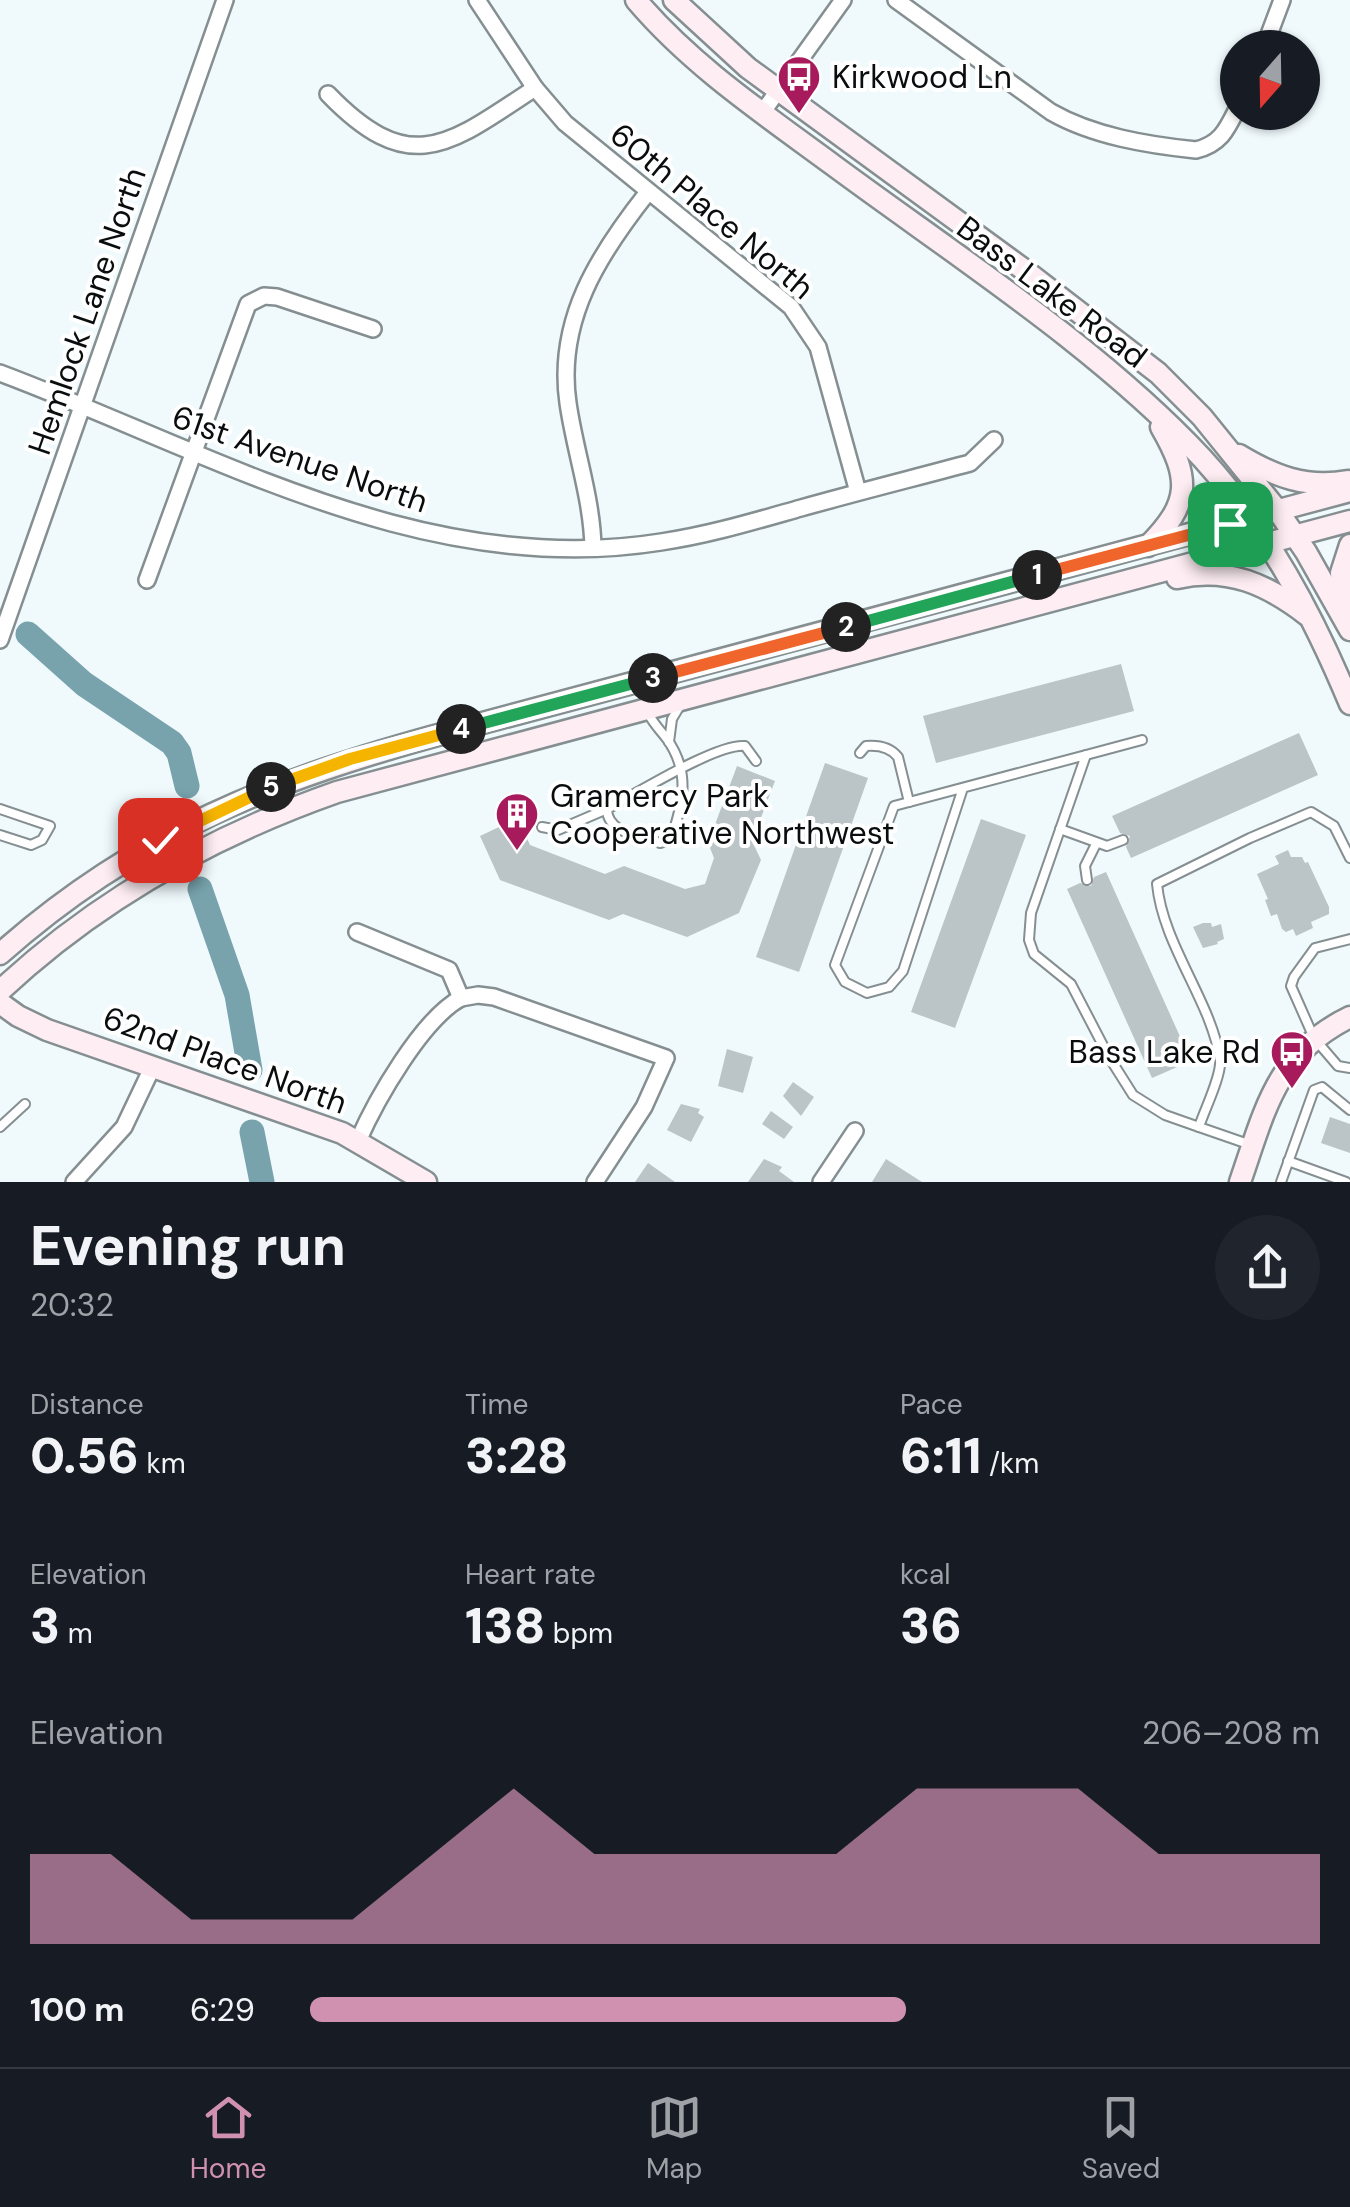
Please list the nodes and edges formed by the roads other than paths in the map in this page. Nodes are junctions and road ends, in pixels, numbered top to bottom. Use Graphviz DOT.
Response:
graph roads {
  1 [pos="225,0"];
  2 [pos="477,0"];
  3 [pos="636,0"];
  4 [pos="674,0"];
  5 [pos="843,0"];
  6 [pos="896,0"];
  7 [pos="1282,0"];
  8 [pos="1271,30"];
  9 [pos="535,88"];
  10 [pos="778,91"];
  11 [pos="328,94"];
  12 [pos="762,113"];
  13 [pos="1226,130"];
  14 [pos="648,192"];
  15 [pos="373,329"];
  16 [pos="0,373"];
  17 [pos="1148,404"];
  18 [pos="84,405"];
  19 [pos="994,440"];
  20 [pos="1230,450"];
  21 [pos="193,454"];
  22 [pos="1350,480"];
  23 [pos="1350,491"];
  24 [pos="858,492"];
  25 [pos="1278,511"];
  26 [pos="1250,518"];
  27 [pos="1350,521"];
  28 [pos="1294,535"];
  29 [pos="1268,542"];
  30 [pos="1350,545"];
  31 [pos="1148,546"];
  32 [pos="593,548"];
  33 [pos="147,580"];
  34 [pos="1040,602"];
  35 [pos="873,620"];
  36 [pos="1313,620"];
  37 [pos="1348,626"];
  38 [pos="0,640"];
  39 [pos="687,697"];
  40 [pos="1350,704"];
  41 [pos="646,708"];
  42 [pos="1142,740"];
  43 [pos="669,742"];
  44 [pos="860,752"];
  45 [pos="1086,754"];
  46 [pos="756,761"];
  47 [pos="680,771"];
  48 [pos="963,788"];
  49 [pos="909,802"];
  50 [pos="0,809"];
  51 [pos="608,809"];
  52 [pos="542,827"];
  53 [pos="1060,829"];
  54 [pos="0,835"];
  55 [pos="1123,840"];
  56 [pos="1096,844"];
  57 [pos="1350,858"];
  58 [pos="1087,880"];
  59 [pos="357,932"];
  60 [pos="1350,939"];
  61 [pos="0,954"];
  62 [pos="0,991"];
  63 [pos="461,998"];
  64 [pos="0,1003"];
  65 [pos="1350,1017"];
  66 [pos="1314,1038"];
  67 [pos="154,1066"];
  68 [pos="1350,1068"];
  69 [pos="24,1104"];
  70 [pos="1350,1110"];
  71 [pos="0,1127"];
  72 [pos="1199,1127"];
  73 [pos="855,1131"];
  74 [pos="358,1140"];
  75 [pos="1253,1145"];
  76 [pos="1288,1161"];
  77 [pos="74,1182"];
  78 [pos="426,1182"];
  79 [pos="595,1182"];
  80 [pos="821,1182"];
  81 [pos="1240,1182"];
  82 [pos="1281,1182"];
  83 [pos="1346,1182"];
  1 -- 18 [label="street, Hemlock Lane North"];
  2 -- 9 [label="street, 60th Place North"];
  3 -- 12 [label="main road, Bass Lake Road"];
  4 -- 10 [label="main road, Bass Lake Road"];
  5 -- 10 [label="street"];
  6 -- 13 [label="street"];
  7 -- 8 [label="street"];
  9 -- 11 [label="street"];
  9 -- 14 [label="street, 60th Place North"];
  10 -- 12 [label="street"];
  10 -- 20 [label="main road, Bass Lake Road"];
  12 -- 17 [label="main road, Bass Lake Road"];
  14 -- 24 [label="street, 60th Place North"];
  14 -- 32 [label="street"];
  15 -- 21 [label="street"];
  16 -- 18 [label="street, 61st Avenue North"];
  17 -- 26 [label="main road, Bass Lake Road"];
  17 -- 31 [label="main road"];
  18 -- 21 [label="street, 61st Avenue North"];
  18 -- 38 [label="street, Hemlock Lane North"];
  19 -- 24 [label="street, 61st Avenue North"];
  20 -- 22 [label="main road"];
  20 -- 25 [label="main road, Bass Lake Road"];
  21 -- 32 [label="street, 61st Avenue North"];
  21 -- 33 [label="street"];
  23 -- 25 [label="main road"];
  24 -- 32 [label="street, 61st Avenue North"];
  25 -- 26 [label="main road"];
  25 -- 28 [label="main road, Bass Lake Road"];
  26 -- 29 [label="main road, Bass Lake Road"];
  26 -- 31 [label="main road"];
  27 -- 28 [label="main road"];
  28 -- 29 [label="main road"];
  28 -- 37 [label="main road, Bass Lake Road"];
  29 -- 34 [label="main road"];
  29 -- 36 [label="main road, Bass Lake Road"];
  30 -- 37 [label="main road"];
  31 -- 35 [label="main road"];
  34 -- 36 [label="main road"];
  34 -- 39 [label="main road"];
  35 -- 41 [label="main road"];
  35 -- 61 [label="main road"];
  36 -- 40 [label="main road, Bass Lake Road"];
  39 -- 41 [label="main road"];
  39 -- 43 [label="lane"];
  41 -- 43 [label="lane"];
  41 -- 62 [label="main road"];
  42 -- 45 [label="lane"];
  43 -- 47 [label="lane"];
  44 -- 49 [label="lane"];
  45 -- 48 [label="lane"];
  45 -- 53 [label="lane"];
  46 -- 47 [label="lane"];
  47 -- 51 [label="lane"];
  47 -- 51 [label="lane"];
  48 -- 49 [label="lane"];
  48 -- 49 [label="lane"];
  50 -- 54 [label="lane"];
  51 -- 52 [label="lane"];
  53 -- 56 [label="lane"];
  53 -- 72 [label="lane"];
  55 -- 56 [label="lane"];
  56 -- 58 [label="lane"];
  57 -- 72 [label="lane"];
  59 -- 63 [label="street"];
  60 -- 66 [label="lane"];
  63 -- 74 [label="street"];
  63 -- 79 [label="street"];
  64 -- 67 [label="main road, 62nd Place North"];
  65 -- 66 [label="main road"];
  66 -- 68 [label="lane"];
  66 -- 75 [label="main road"];
  67 -- 74 [label="main road, 62nd Place North"];
  67 -- 77 [label="street"];
  69 -- 71 [label="lane"];
  70 -- 76 [label="lane"];
  72 -- 75 [label="lane"];
  73 -- 80 [label="street"];
  74 -- 78 [label="main road, 62nd Place North"];
  75 -- 81 [label="main road"];
  76 -- 82 [label="lane"];
  76 -- 83 [label="lane"];
}
